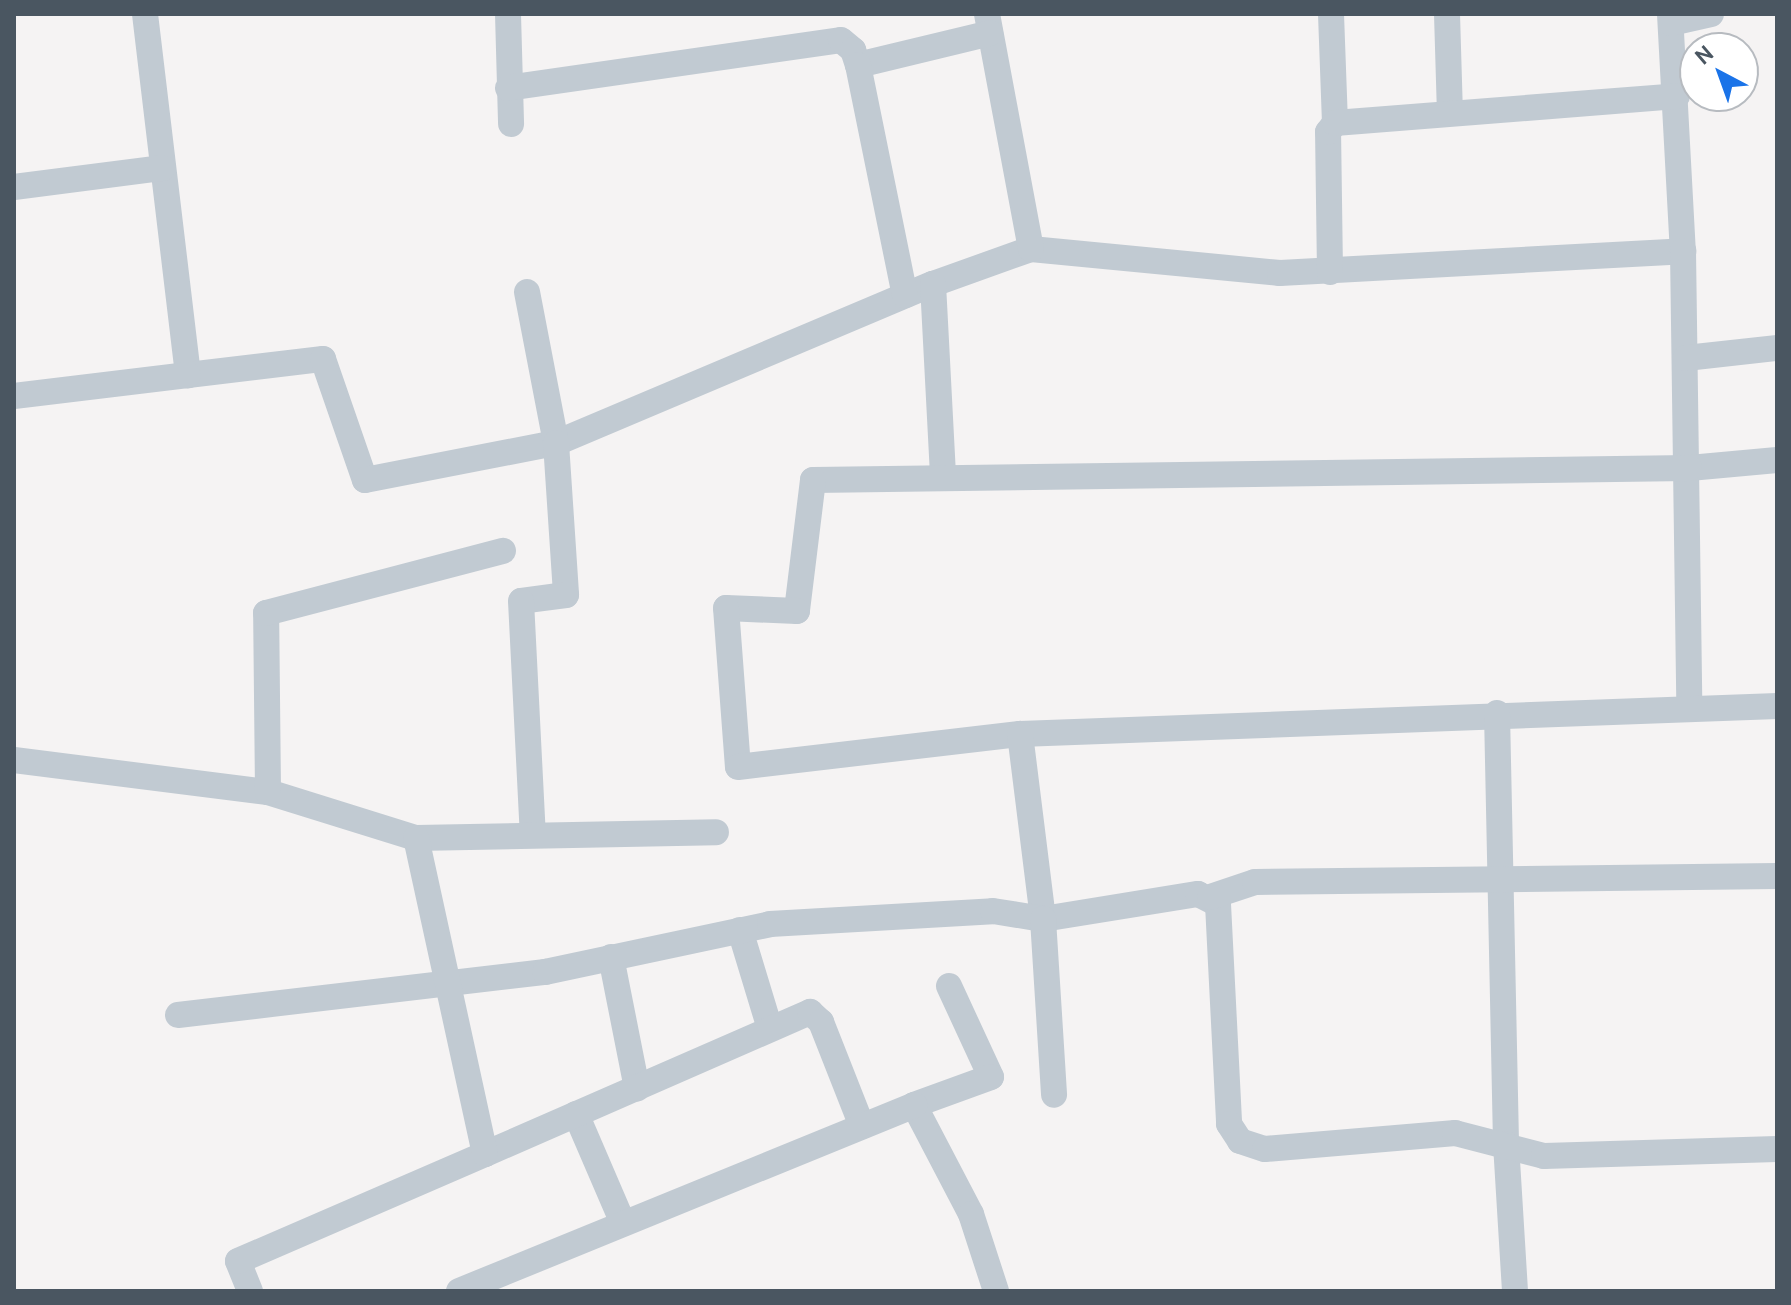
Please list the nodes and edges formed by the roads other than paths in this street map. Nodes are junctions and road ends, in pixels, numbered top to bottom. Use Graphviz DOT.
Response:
graph roads {
  1 [pos="145,14"];
  2 [pos="508,14"];
  3 [pos="1331,14"];
  4 [pos="1447,14"];
  5 [pos="1711,14"];
  6 [pos="1670,18"];
  7 [pos="988,23"];
  8 [pos="858,65"];
  9 [pos="508,88"];
  10 [pos="1677,96"];
  11 [pos="1450,113"];
  12 [pos="1335,123"];
  13 [pos="511,124"];
  14 [pos="163,168"];
  15 [pos="14,187"];
  16 [pos="1031,249"];
  17 [pos="1683,251"];
  18 [pos="1330,272"];
  19 [pos="933,284"];
  20 [pos="527,292"];
  21 [pos="905,295"];
  22 [pos="1777,348"];
  23 [pos="1686,358"];
  24 [pos="188,375"];
  25 [pos="14,396"];
  26 [pos="556,443"];
  27 [pos="1777,460"];
  28 [pos="1689,468"];
  29 [pos="943,478"];
  30 [pos="503,551"];
  31 [pos="1777,706"];
  32 [pos="1689,708"];
  33 [pos="1497,713"];
  34 [pos="1020,734"];
  35 [pos="14,760"];
  36 [pos="268,792"];
  37 [pos="716,832"];
  38 [pos="533,835"];
  39 [pos="416,838"];
  40 [pos="1777,876"];
  41 [pos="1499,882"];
  42 [pos="1210,897"];
  43 [pos="1043,919"];
  44 [pos="740,930"];
  45 [pos="611,957"];
  46 [pos="449,983"];
  47 [pos="949,986"];
  48 [pos="178,1015"];
  49 [pos="770,1029"];
  50 [pos="637,1088"];
  51 [pos="1054,1095"];
  52 [pos="914,1105"];
  53 [pos="576,1114"];
  54 [pos="862,1126"];
  55 [pos="1506,1144"];
  56 [pos="1777,1149"];
  57 [pos="485,1154"];
  58 [pos="623,1223"];
  59 [pos="250,1291"];
  60 [pos="459,1291"];
  61 [pos="996,1291"];
  62 [pos="1515,1291"];
  1 -- 14 [label="street"];
  2 -- 9 [label="street"];
  3 -- 12 [label="street"];
  4 -- 11 [label="street"];
  5 -- 6 [label="street"];
  6 -- 10 [label="street"];
  7 -- 8 [label="street"];
  7 -- 16 [label="street"];
  8 -- 9 [label="street"];
  8 -- 21 [label="street"];
  9 -- 13 [label="street"];
  10 -- 11 [label="street"];
  10 -- 17 [label="street"];
  11 -- 12 [label="street"];
  12 -- 18 [label="street"];
  14 -- 15 [label="street"];
  14 -- 24 [label="street"];
  16 -- 18 [label="street"];
  16 -- 19 [label="street"];
  17 -- 18 [label="street"];
  17 -- 23 [label="street"];
  19 -- 21 [label="street"];
  19 -- 29 [label="street"];
  20 -- 26 [label="street"];
  21 -- 26 [label="street"];
  22 -- 23 [label="street"];
  23 -- 28 [label="street"];
  24 -- 25 [label="street"];
  24 -- 26 [label="street"];
  26 -- 38 [label="street"];
  27 -- 28 [label="street"];
  28 -- 29 [label="street"];
  28 -- 32 [label="street"];
  29 -- 34 [label="street"];
  30 -- 36 [label="street"];
  31 -- 32 [label="street"];
  32 -- 33 [label="street"];
  33 -- 34 [label="street"];
  33 -- 41 [label="street"];
  34 -- 43 [label="street"];
  35 -- 36 [label="street"];
  36 -- 39 [label="street"];
  37 -- 38 [label="street"];
  38 -- 39 [label="street"];
  39 -- 46 [label="street"];
  40 -- 41 [label="street"];
  41 -- 42 [label="street"];
  41 -- 55 [label="street"];
  42 -- 43 [label="street"];
  42 -- 55 [label="street"];
  43 -- 44 [label="street"];
  43 -- 51 [label="street"];
  44 -- 45 [label="street"];
  44 -- 49 [label="street"];
  45 -- 46 [label="street"];
  45 -- 50 [label="street"];
  46 -- 48 [label="street"];
  46 -- 57 [label="street"];
  47 -- 52 [label="street"];
  49 -- 50 [label="street"];
  49 -- 54 [label="street"];
  50 -- 53 [label="street"];
  52 -- 54 [label="street"];
  52 -- 61 [label="street"];
  53 -- 57 [label="street"];
  53 -- 58 [label="street"];
  54 -- 58 [label="street"];
  55 -- 56 [label="street"];
  55 -- 62 [label="street"];
  57 -- 59 [label="street"];
  58 -- 60 [label="street"];
}
